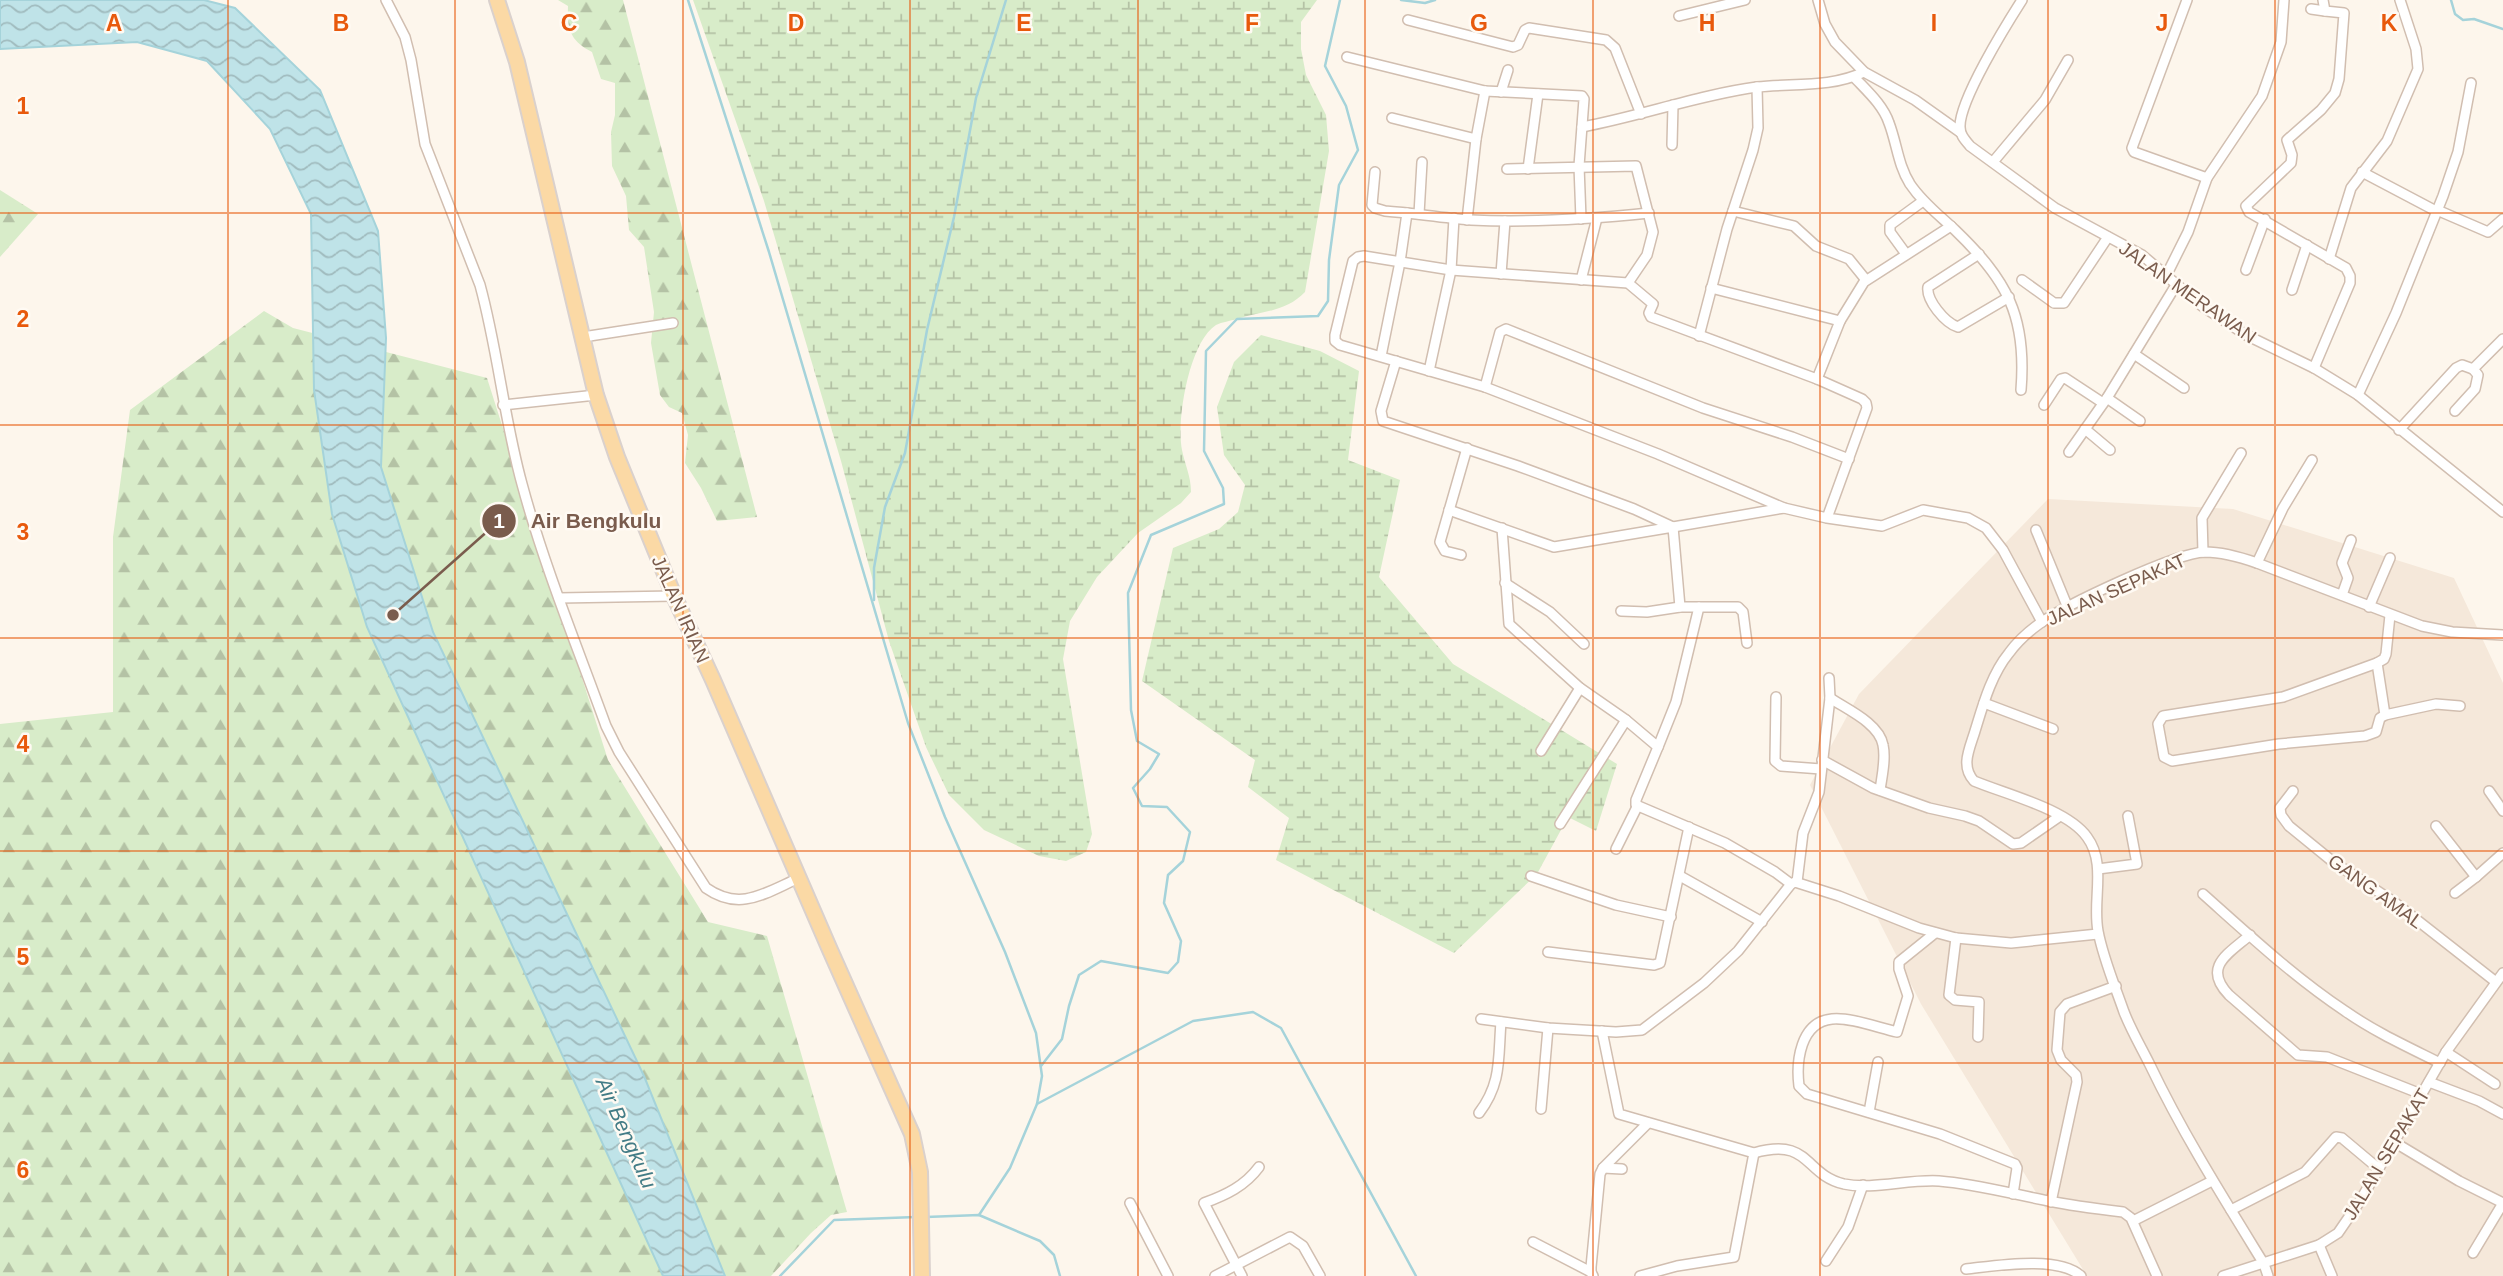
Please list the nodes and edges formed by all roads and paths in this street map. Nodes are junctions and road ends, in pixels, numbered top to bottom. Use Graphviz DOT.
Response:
graph roads {
  1 [pos="386,0"];
  2 [pos="497,0"];
  3 [pos="1745,0"];
  4 [pos="1818,0"];
  5 [pos="2022,0"];
  6 [pos="2187,0"];
  7 [pos="2284,0"];
  8 [pos="2323,0"];
  9 [pos="2400,0"];
  10 [pos="2311,9"];
  11 [pos="2325,11"];
  12 [pos="1679,16"];
  13 [pos="1408,20"];
  14 [pos="1347,57"];
  15 [pos="2068,60"];
  16 [pos="1508,70"];
  17 [pos="1864,72"];
  18 [pos="1854,77"];
  19 [pos="2471,83"];
  20 [pos="1757,87"];
  21 [pos="1485,91"];
  22 [pos="1501,92"];
  23 [pos="1538,94"];
  24 [pos="1673,105"];
  25 [pos="1641,114"];
  26 [pos="1392,118"];
  27 [pos="1582,127"];
  28 [pos="1960,132"];
  29 [pos="1476,139"];
  30 [pos="1672,145"];
  31 [pos="1422,162"];
  32 [pos="1993,162"];
  33 [pos="1579,166"];
  34 [pos="1507,169"];
  35 [pos="1528,169"];
  36 [pos="2362,172"];
  37 [pos="1375,173"];
  38 [pos="2207,178"];
  39 [pos="1923,201"];
  40 [pos="2436,210"];
  41 [pos="1733,211"];
  42 [pos="1407,212"];
  43 [pos="1649,212"];
  44 [pos="1419,214"];
  45 [pos="1454,218"];
  46 [pos="1597,218"];
  47 [pos="1581,219"];
  48 [pos="2265,219"];
  49 [pos="2503,219"];
  50 [pos="1467,220"];
  51 [pos="1505,221"];
  52 [pos="1951,226"];
  53 [pos="2108,237"];
  54 [pos="2307,244"];
  55 [pos="1906,254"];
  56 [pos="1979,254"];
  57 [pos="2329,259"];
  58 [pos="1401,262"];
  59 [pos="1451,270"];
  60 [pos="2246,270"];
  61 [pos="1501,274"];
  62 [pos="2166,276"];
  63 [pos="1581,280"];
  64 [pos="1866,280"];
  65 [pos="2022,280"];
  66 [pos="1628,283"];
  67 [pos="2176,285"];
  68 [pos="1710,288"];
  69 [pos="2292,290"];
  70 [pos="2008,297"];
  71 [pos="1840,321"];
  72 [pos="673,323"];
  73 [pos="1699,336"];
  74 [pos="583,337"];
  75 [pos="2503,339"];
  76 [pos="2134,354"];
  77 [pos="1381,356"];
  78 [pos="1396,361"];
  79 [pos="2314,369"];
  80 [pos="2473,369"];
  81 [pos="1429,371"];
  82 [pos="1817,379"];
  83 [pos="1485,387"];
  84 [pos="2184,388"];
  85 [pos="2021,390"];
  86 [pos="596,395"];
  87 [pos="2358,395"];
  88 [pos="2105,400"];
  89 [pos="503,405"];
  90 [pos="2044,405"];
  91 [pos="2455,411"];
  92 [pos="2140,421"];
  93 [pos="2085,429"];
  94 [pos="2399,430"];
  95 [pos="1467,448"];
  96 [pos="2110,450"];
  97 [pos="2069,452"];
  98 [pos="2241,453"];
  99 [pos="1849,459"];
  100 [pos="2312,460"];
  101 [pos="1784,508"];
  102 [pos="1449,510"];
  103 [pos="2503,512"];
  104 [pos="1827,518"];
  105 [pos="1673,527"];
  106 [pos="1502,528"];
  107 [pos="2036,530"];
  108 [pos="2351,540"];
  109 [pos="2203,552"];
  110 [pos="1461,555"];
  111 [pos="2390,558"];
  112 [pos="2257,563"];
  113 [pos="1506,583"];
  114 [pos="2342,595"];
  115 [pos="674,596"];
  116 [pos="559,598"];
  117 [pos="1680,607"];
  118 [pos="1699,607"];
  119 [pos="2370,607"];
  120 [pos="2068,608"];
  121 [pos="1621,611"];
  122 [pos="2390,615"];
  123 [pos="2042,622"];
  124 [pos="2503,635"];
  125 [pos="1747,643"];
  126 [pos="1584,644"];
  127 [pos="2377,663"];
  128 [pos="1829,678"];
  129 [pos="1580,688"];
  130 [pos="1776,697"];
  131 [pos="1830,698"];
  132 [pos="1984,703"];
  133 [pos="2460,706"];
  134 [pos="2385,715"];
  135 [pos="1626,720"];
  136 [pos="2053,729"];
  137 [pos="1658,747"];
  138 [pos="1541,751"];
  139 [pos="1821,764"];
  140 [pos="1880,790"];
  141 [pos="2293,791"];
  142 [pos="2489,791"];
  143 [pos="1637,807"];
  144 [pos="2503,811"];
  145 [pos="2060,816"];
  146 [pos="2128,816"];
  147 [pos="1560,824"];
  148 [pos="2436,826"];
  149 [pos="1689,827"];
  150 [pos="1616,849"];
  151 [pos="2503,853"];
  152 [pos="2098,869"];
  153 [pos="1531,876"];
  154 [pos="1680,876"];
  155 [pos="2476,877"];
  156 [pos="799,878"];
  157 [pos="1794,883"];
  158 [pos="2455,893"];
  159 [pos="2203,894"];
  160 [pos="1671,917"];
  161 [pos="1762,922"];
  162 [pos="1935,933"];
  163 [pos="2098,934"];
  164 [pos="2250,935"];
  165 [pos="1956,938"];
  166 [pos="1548,952"];
  167 [pos="2503,973"];
  168 [pos="2496,982"];
  169 [pos="2116,986"];
  170 [pos="1482,1019"];
  171 [pos="1500,1022"];
  172 [pos="1548,1028"];
  173 [pos="1602,1031"];
  174 [pos="1978,1037"];
  175 [pos="2446,1052"];
  176 [pos="1878,1062"];
  177 [pos="2440,1063"];
  178 [pos="2429,1082"];
  179 [pos="2495,1084"];
  180 [pos="2421,1094"];
  181 [pos="1541,1109"];
  182 [pos="1869,1112"];
  183 [pos="1479,1113"];
  184 [pos="2503,1114"];
  185 [pos="1648,1123"];
  186 [pos="2394,1142"];
  187 [pos="1754,1153"];
  188 [pos="1259,1167"];
  189 [pos="1603,1168"];
  190 [pos="1622,1169"];
  191 [pos="2379,1169"];
  192 [pos="2212,1181"];
  193 [pos="1863,1185"];
  194 [pos="2013,1194"];
  195 [pos="2050,1202"];
  196 [pos="1130,1203"];
  197 [pos="2503,1203"];
  198 [pos="2231,1210"];
  199 [pos="2133,1222"];
  200 [pos="1533,1242"];
  201 [pos="2319,1245"];
  202 [pos="2473,1253"];
  203 [pos="1826,1261"];
  204 [pos="1236,1264"];
  205 [pos="2264,1264"];
  206 [pos="1966,1269"];
  207 [pos="1592,1274"];
  208 [pos="922,1276"];
  209 [pos="1168,1276"];
  210 [pos="1215,1276"];
  211 [pos="1242,1276"];
  212 [pos="1320,1276"];
  213 [pos="1640,1276"];
  214 [pos="2081,1276"];
  215 [pos="2157,1276"];
  216 [pos="2223,1276"];
  217 [pos="2268,1276"];
  218 [pos="2332,1276"];
  1 -- 89 [label="street"];
  2 -- 74 [label="main road, JALAN IRIAN"];
  3 -- 12 [label="street"];
  4 -- 17 [label="street, JALAN MERAWAN"];
  5 -- 28 [label="street"];
  6 -- 38 [label="street"];
  7 -- 38 [label="street"];
  8 -- 11 [label="street"];
  9 -- 36 [label="street"];
  10 -- 11 [label="street"];
  11 -- 48 [label="street"];
  13 -- 25 [label="street"];
  14 -- 21 [label="street"];
  15 -- 32 [label="street"];
  16 -- 22 [label="street"];
  17 -- 18 [label="street"];
  17 -- 28 [label="street, JALAN MERAWAN"];
  18 -- 20 [label="street"];
  18 -- 39 [label="street"];
  19 -- 40 [label="street"];
  20 -- 24 [label="street"];
  20 -- 41 [label="street"];
  21 -- 22 [label="street"];
  21 -- 29 [label="street"];
  22 -- 23 [label="street"];
  23 -- 27 [label="street"];
  23 -- 35 [label="street"];
  24 -- 25 [label="street"];
  24 -- 30 [label="street"];
  25 -- 27 [label="street"];
  26 -- 29 [label="street"];
  27 -- 33 [label="street"];
  28 -- 32 [label="street, JALAN MERAWAN"];
  29 -- 50 [label="street"];
  31 -- 44 [label="street"];
  32 -- 53 [label="street, JALAN MERAWAN"];
  33 -- 35 [label="street"];
  33 -- 43 [label="street"];
  33 -- 47 [label="street"];
  34 -- 35 [label="street"];
  36 -- 40 [label="street"];
  36 -- 57 [label="street"];
  37 -- 42 [label="street"];
  38 -- 62 [label="street"];
  39 -- 52 [label="street"];
  39 -- 55 [label="street"];
  40 -- 49 [label="street"];
  40 -- 87 [label="street"];
  41 -- 64 [label="street"];
  41 -- 68 [label="street"];
  42 -- 44 [label="street"];
  42 -- 58 [label="street"];
  43 -- 46 [label="street"];
  43 -- 66 [label="street"];
  44 -- 45 [label="street"];
  45 -- 50 [label="street"];
  45 -- 59 [label="street"];
  46 -- 47 [label="street"];
  46 -- 63 [label="street"];
  47 -- 51 [label="street"];
  48 -- 54 [label="street"];
  48 -- 60 [label="street"];
  50 -- 51 [label="street"];
  51 -- 61 [label="street"];
  52 -- 55 [label="street"];
  52 -- 56 [label="street"];
  53 -- 62 [label="street, JALAN MERAWAN"];
  53 -- 65 [label="street"];
  54 -- 57 [label="street"];
  54 -- 69 [label="street"];
  55 -- 64 [label="street"];
  56 -- 70 [label="street"];
  56 -- 70 [label="street"];
  57 -- 79 [label="street"];
  58 -- 59 [label="street"];
  58 -- 77 [label="street"];
  58 -- 77 [label="street"];
  59 -- 61 [label="street"];
  59 -- 81 [label="street"];
  61 -- 63 [label="street"];
  62 -- 67 [label="street, JALAN MERAWAN"];
  63 -- 66 [label="street"];
  64 -- 71 [label="street"];
  66 -- 73 [label="street"];
  67 -- 76 [label="street"];
  67 -- 79 [label="street, JALAN MERAWAN"];
  68 -- 71 [label="street"];
  68 -- 73 [label="street"];
  70 -- 85 [label="street"];
  71 -- 82 [label="street"];
  72 -- 74 [label="street"];
  73 -- 82 [label="street"];
  74 -- 86 [label="main road, JALAN IRIAN"];
  75 -- 80 [label="street"];
  76 -- 84 [label="street"];
  76 -- 88 [label="street"];
  77 -- 78 [label="street"];
  78 -- 81 [label="street"];
  78 -- 95 [label="street"];
  79 -- 87 [label="street, JALAN MERAWAN"];
  80 -- 91 [label="street"];
  80 -- 94 [label="street"];
  81 -- 83 [label="street"];
  82 -- 99 [label="street"];
  83 -- 99 [label="street"];
  83 -- 101 [label="street"];
  86 -- 89 [label="street"];
  86 -- 115 [label="main road, JALAN IRIAN"];
  87 -- 94 [label="street, JALAN MERAWAN"];
  88 -- 90 [label="street"];
  88 -- 92 [label="street"];
  88 -- 93 [label="street"];
  89 -- 116 [label="street"];
  93 -- 96 [label="street"];
  93 -- 97 [label="street"];
  94 -- 103 [label="street, JALAN MERAWAN"];
  95 -- 102 [label="street"];
  95 -- 105 [label="street"];
  98 -- 109 [label="street"];
  99 -- 104 [label="street"];
  100 -- 112 [label="street"];
  101 -- 104 [label="street"];
  101 -- 105 [label="street"];
  102 -- 106 [label="street"];
  102 -- 110 [label="street"];
  104 -- 123 [label="street"];
  105 -- 106 [label="street"];
  105 -- 117 [label="street"];
  106 -- 113 [label="street"];
  107 -- 120 [label="street"];
  108 -- 114 [label="street"];
  109 -- 112 [label="street, JALAN SEPAKAT"];
  109 -- 120 [label="street, JALAN SEPAKAT"];
  111 -- 119 [label="street"];
  112 -- 114 [label="street, JALAN SEPAKAT"];
  113 -- 126 [label="street"];
  113 -- 129 [label="street"];
  114 -- 119 [label="street, JALAN SEPAKAT"];
  115 -- 116 [label="street"];
  115 -- 156 [label="main road, JALAN IRIAN"];
  116 -- 156 [label="street"];
  117 -- 118 [label="street"];
  117 -- 121 [label="street"];
  118 -- 125 [label="street"];
  118 -- 137 [label="street"];
  119 -- 122 [label="street, JALAN SEPAKAT"];
  120 -- 123 [label="street, JALAN SEPAKAT"];
  122 -- 124 [label="street, JALAN SEPAKAT"];
  122 -- 127 [label="street"];
  123 -- 132 [label="street, JALAN SEPAKAT"];
  127 -- 134 [label="street"];
  127 -- 134 [label="street"];
  128 -- 131 [label="street"];
  129 -- 135 [label="street"];
  129 -- 138 [label="street"];
  130 -- 139 [label="street"];
  131 -- 139 [label="street"];
  131 -- 140 [label="street"];
  132 -- 136 [label="street"];
  132 -- 145 [label="street, JALAN SEPAKAT"];
  133 -- 134 [label="street"];
  135 -- 137 [label="street"];
  135 -- 147 [label="street"];
  137 -- 143 [label="street"];
  139 -- 140 [label="street"];
  139 -- 157 [label="street"];
  140 -- 145 [label="street"];
  141 -- 168 [label="street, GANG AMAL"];
  142 -- 144 [label="street"];
  143 -- 149 [label="street"];
  143 -- 150 [label="street"];
  145 -- 152 [label="street, JALAN SEPAKAT"];
  146 -- 152 [label="street"];
  148 -- 155 [label="street"];
  149 -- 154 [label="street"];
  149 -- 157 [label="street"];
  151 -- 155 [label="street"];
  152 -- 163 [label="street, JALAN SEPAKAT"];
  153 -- 160 [label="street"];
  154 -- 160 [label="street"];
  154 -- 161 [label="street"];
  155 -- 158 [label="street"];
  156 -- 208 [label="main road, JALAN IRIAN"];
  157 -- 161 [label="street"];
  157 -- 162 [label="street"];
  159 -- 164 [label="street"];
  160 -- 166 [label="street"];
  161 -- 173 [label="street"];
  162 -- 165 [label="street"];
  162 -- 182 [label="street"];
  163 -- 165 [label="street"];
  163 -- 169 [label="street, JALAN SEPAKAT"];
  164 -- 177 [label="street"];
  164 -- 180 [label="street"];
  165 -- 174 [label="street"];
  167 -- 168 [label="street, JALAN SEPAKAT"];
  168 -- 175 [label="street, JALAN SEPAKAT"];
  169 -- 192 [label="street, JALAN SEPAKAT"];
  169 -- 195 [label="street"];
  170 -- 171 [label="street"];
  171 -- 172 [label="street"];
  171 -- 183 [label="street"];
  172 -- 173 [label="street"];
  172 -- 181 [label="street"];
  173 -- 185 [label="street"];
  175 -- 177 [label="street, JALAN SEPAKAT"];
  175 -- 179 [label="street"];
  176 -- 182 [label="street"];
  177 -- 178 [label="street, JALAN SEPAKAT"];
  178 -- 180 [label="street, JALAN SEPAKAT"];
  178 -- 184 [label="street"];
  180 -- 186 [label="street, JALAN SEPAKAT"];
  182 -- 194 [label="street"];
  185 -- 187 [label="street"];
  185 -- 189 [label="street"];
  186 -- 191 [label="street, JALAN SEPAKAT"];
  186 -- 197 [label="street"];
  187 -- 193 [label="street"];
  187 -- 213 [label="street"];
  188 -- 204 [label="street"];
  189 -- 190 [label="street"];
  189 -- 207 [label="street"];
  191 -- 198 [label="street"];
  191 -- 201 [label="street, JALAN SEPAKAT"];
  192 -- 198 [label="street, JALAN SEPAKAT"];
  192 -- 199 [label="street"];
  193 -- 194 [label="street"];
  193 -- 203 [label="street"];
  194 -- 195 [label="street"];
  195 -- 199 [label="street"];
  196 -- 209 [label="street"];
  197 -- 202 [label="street"];
  198 -- 205 [label="street, JALAN SEPAKAT"];
  199 -- 215 [label="street"];
  200 -- 207 [label="street"];
  201 -- 205 [label="street, JALAN SEPAKAT"];
  201 -- 218 [label="street"];
  204 -- 210 [label="street"];
  204 -- 211 [label="street"];
  204 -- 212 [label="street"];
  205 -- 216 [label="street, JALAN SEPAKAT"];
  205 -- 217 [label="street, JALAN SEPAKAT"];
  206 -- 214 [label="street"];
}
